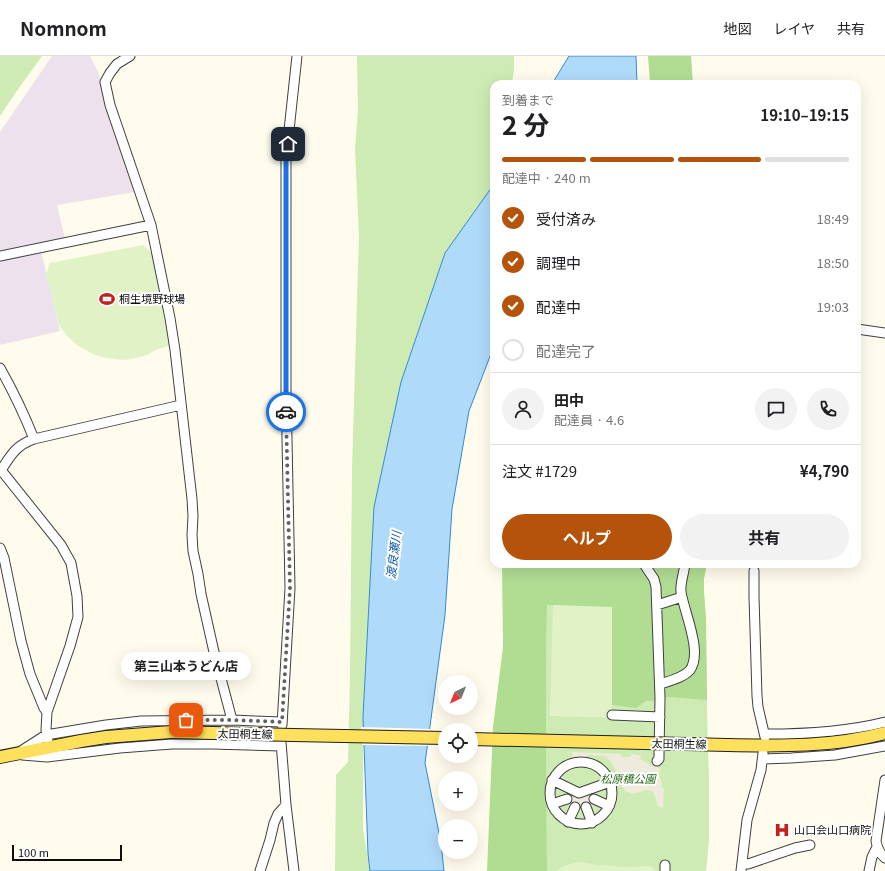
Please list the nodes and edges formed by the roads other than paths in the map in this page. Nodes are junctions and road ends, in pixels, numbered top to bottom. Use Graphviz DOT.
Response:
graph roads {
  1 [pos="130,56"];
  2 [pos="297,56"];
  3 [pos="150,225"];
  4 [pos="0,256"];
  5 [pos="861,329"];
  6 [pos="885,333"];
  7 [pos="0,368"];
  8 [pos="181,405"];
  9 [pos="34,439"];
  10 [pos="0,471"];
  11 [pos="0,548"];
  12 [pos="647,568"];
  13 [pos="684,568"];
  14 [pos="754,571"];
  15 [pos="682,597"];
  16 [pos="657,605"];
  17 [pos="660,684"];
  18 [pos="47,712"];
  19 [pos="612,715"];
  20 [pos="660,717"];
  21 [pos="232,720"];
  22 [pos="885,722"];
  23 [pos="885,733"];
  24 [pos="438,738"];
  25 [pos="478,739"];
  26 [pos="49,746"];
  27 [pos="885,746"];
  28 [pos="0,757"];
  29 [pos="657,761"];
  30 [pos="552,780"];
  31 [pos="885,780"];
  32 [pos="610,782"];
  33 [pos="567,799"];
  34 [pos="594,800"];
  35 [pos="286,804"];
  36 [pos="552,804"];
  37 [pos="609,806"];
  38 [pos="575,807"];
  39 [pos="586,807"];
  40 [pos="568,822"];
  41 [pos="592,823"];
  42 [pos="810,845"];
  43 [pos="877,847"];
  44 [pos="885,858"];
  45 [pos="741,867"];
  46 [pos="260,871"];
  47 [pos="294,871"];
  48 [pos="869,871"];
  1 -- 3 [label="street"];
  2 -- 21 [label="street"];
  3 -- 4 [label="street"];
  3 -- 8 [label="street"];
  5 -- 6 [label="street"];
  7 -- 9 [label="street"];
  8 -- 9 [label="street"];
  8 -- 21 [label="street"];
  9 -- 10 [label="street"];
  10 -- 18 [label="street"];
  11 -- 18 [label="street"];
  12 -- 16 [label="street"];
  13 -- 15 [label="street"];
  14 -- 22 [label="street"];
  15 -- 16 [label="street"];
  15 -- 17 [label="street"];
  16 -- 17 [label="street"];
  17 -- 20 [label="street"];
  18 -- 26 [label="street"];
  19 -- 20 [label="street"];
  20 -- 29 [label="street"];
  21 -- 26 [label="street"];
  23 -- 25 [label="main road, 太田桐生線, bridge"];
  24 -- 26 [label="main road, 太田桐生線, bridge"];
  26 -- 28 [label="main road, 太田桐生線"];
  26 -- 35 [label="street"];
  27 -- 45 [label="street"];
  30 -- 32 [label="street"];
  30 -- 32 [label="street"];
  30 -- 36 [label="street"];
  31 -- 43 [label="street"];
  32 -- 37 [label="street"];
  33 -- 36 [label="street"];
  34 -- 37 [label="street"];
  35 -- 46 [label="street"];
  35 -- 47 [label="street"];
  36 -- 40 [label="street"];
  37 -- 41 [label="street"];
  38 -- 40 [label="street"];
  39 -- 41 [label="street"];
  40 -- 41 [label="street"];
  42 -- 45 [label="street"];
  43 -- 44 [label="street"];
  43 -- 48 [label="street"];
}
